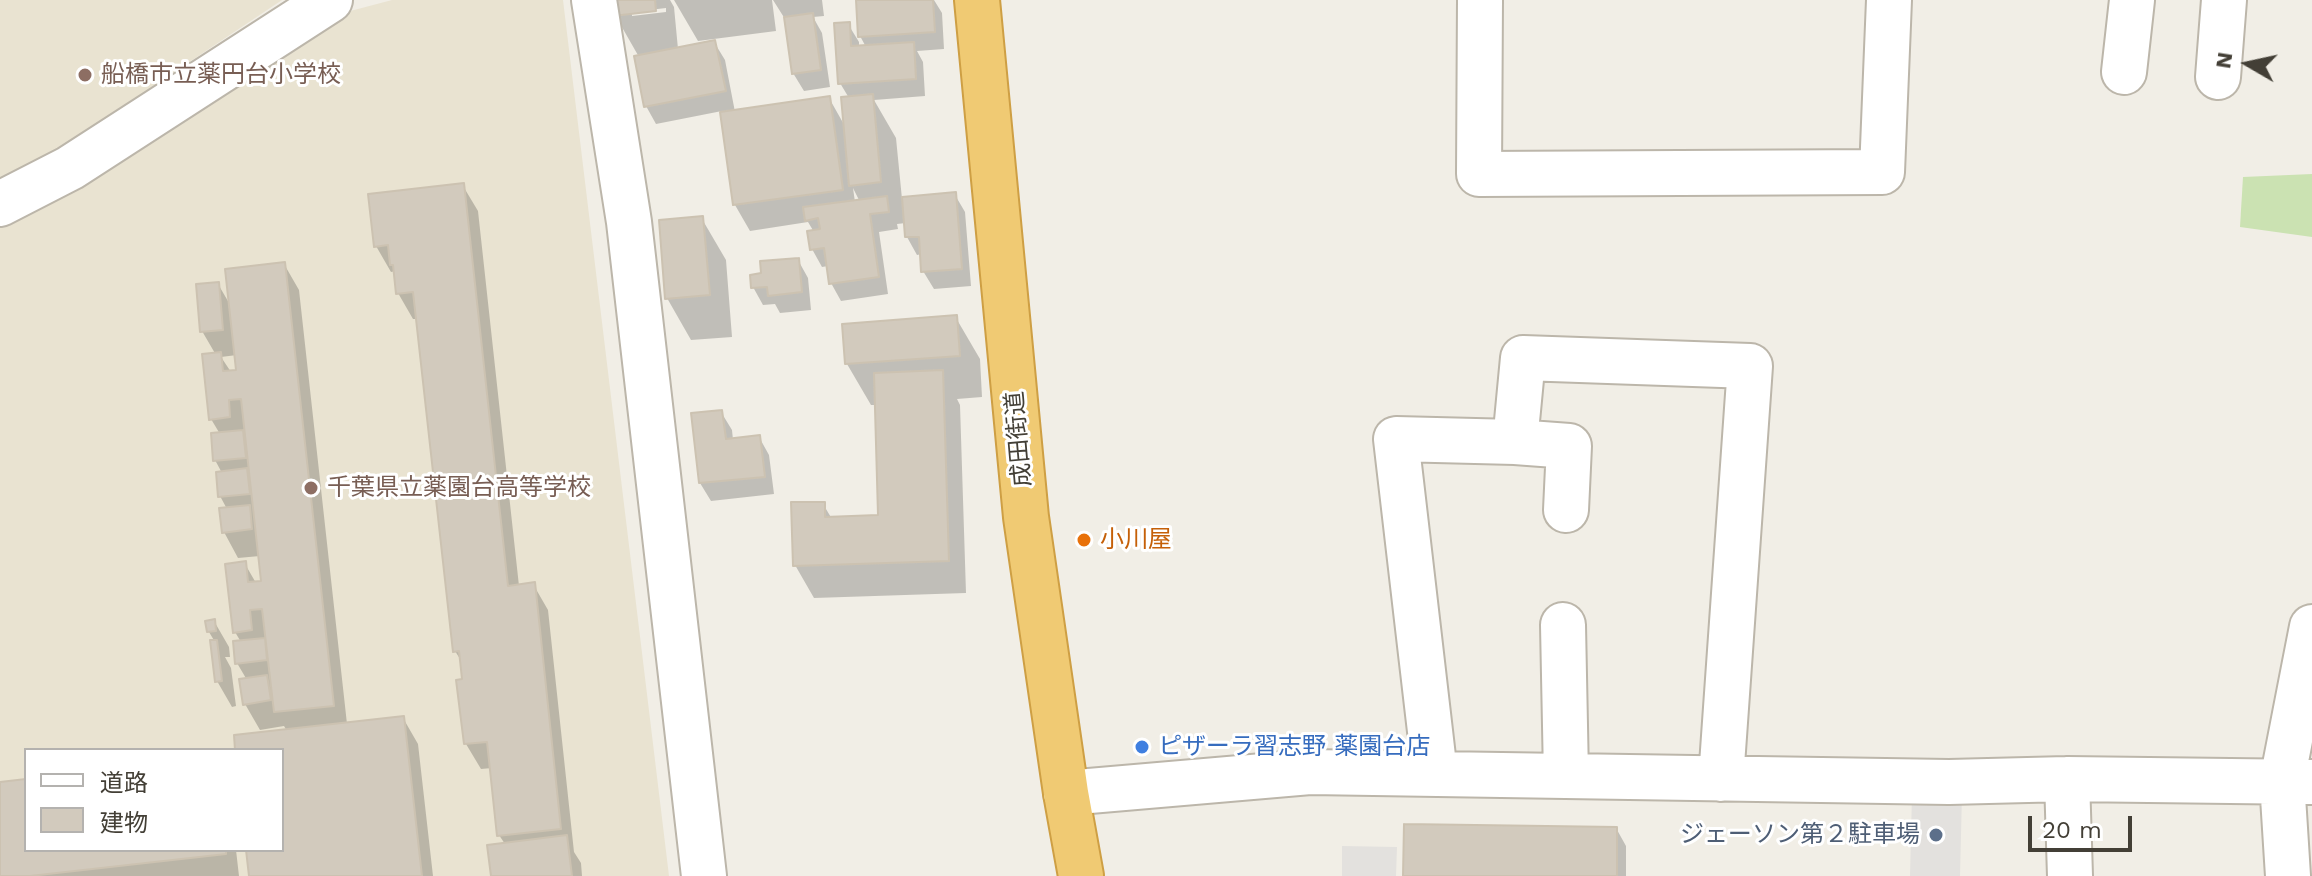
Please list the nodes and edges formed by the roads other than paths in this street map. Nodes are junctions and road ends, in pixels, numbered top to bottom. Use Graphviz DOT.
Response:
graph roads {
  1 [pos="330,0"];
  2 [pos="594,0"];
  3 [pos="977,0"];
  4 [pos="1480,0"];
  5 [pos="1889,0"];
  6 [pos="2132,0"];
  7 [pos="2224,0"];
  8 [pos="2124,72"];
  9 [pos="2218,77"];
  10 [pos="0,204"];
  11 [pos="1515,442"];
  12 [pos="1566,510"];
  13 [pos="1563,625"];
  14 [pos="2312,627"];
  15 [pos="1435,774"];
  16 [pos="1566,776"];
  17 [pos="1721,779"];
  18 [pos="2067,779"];
  19 [pos="2297,782"];
  20 [pos="1066,793"];
  21 [pos="704,876"];
  22 [pos="1081,876"];
  23 [pos="2070,876"];
  24 [pos="2288,876"];
  1 -- 10 [label="street"];
  2 -- 21 [label="street"];
  3 -- 20 [label="highway, 成田街道"];
  4 -- 5 [label="street"];
  6 -- 8 [label="street"];
  7 -- 9 [label="street"];
  11 -- 12 [label="street"];
  11 -- 15 [label="street"];
  11 -- 17 [label="street"];
  13 -- 16 [label="street"];
  14 -- 19 [label="street"];
  15 -- 16 [label="street"];
  15 -- 20 [label="street"];
  16 -- 17 [label="street"];
  17 -- 18 [label="street"];
  18 -- 19 [label="street"];
  18 -- 23 [label="street"];
  19 -- 24 [label="street"];
  20 -- 22 [label="highway, 成田街道"];
}
